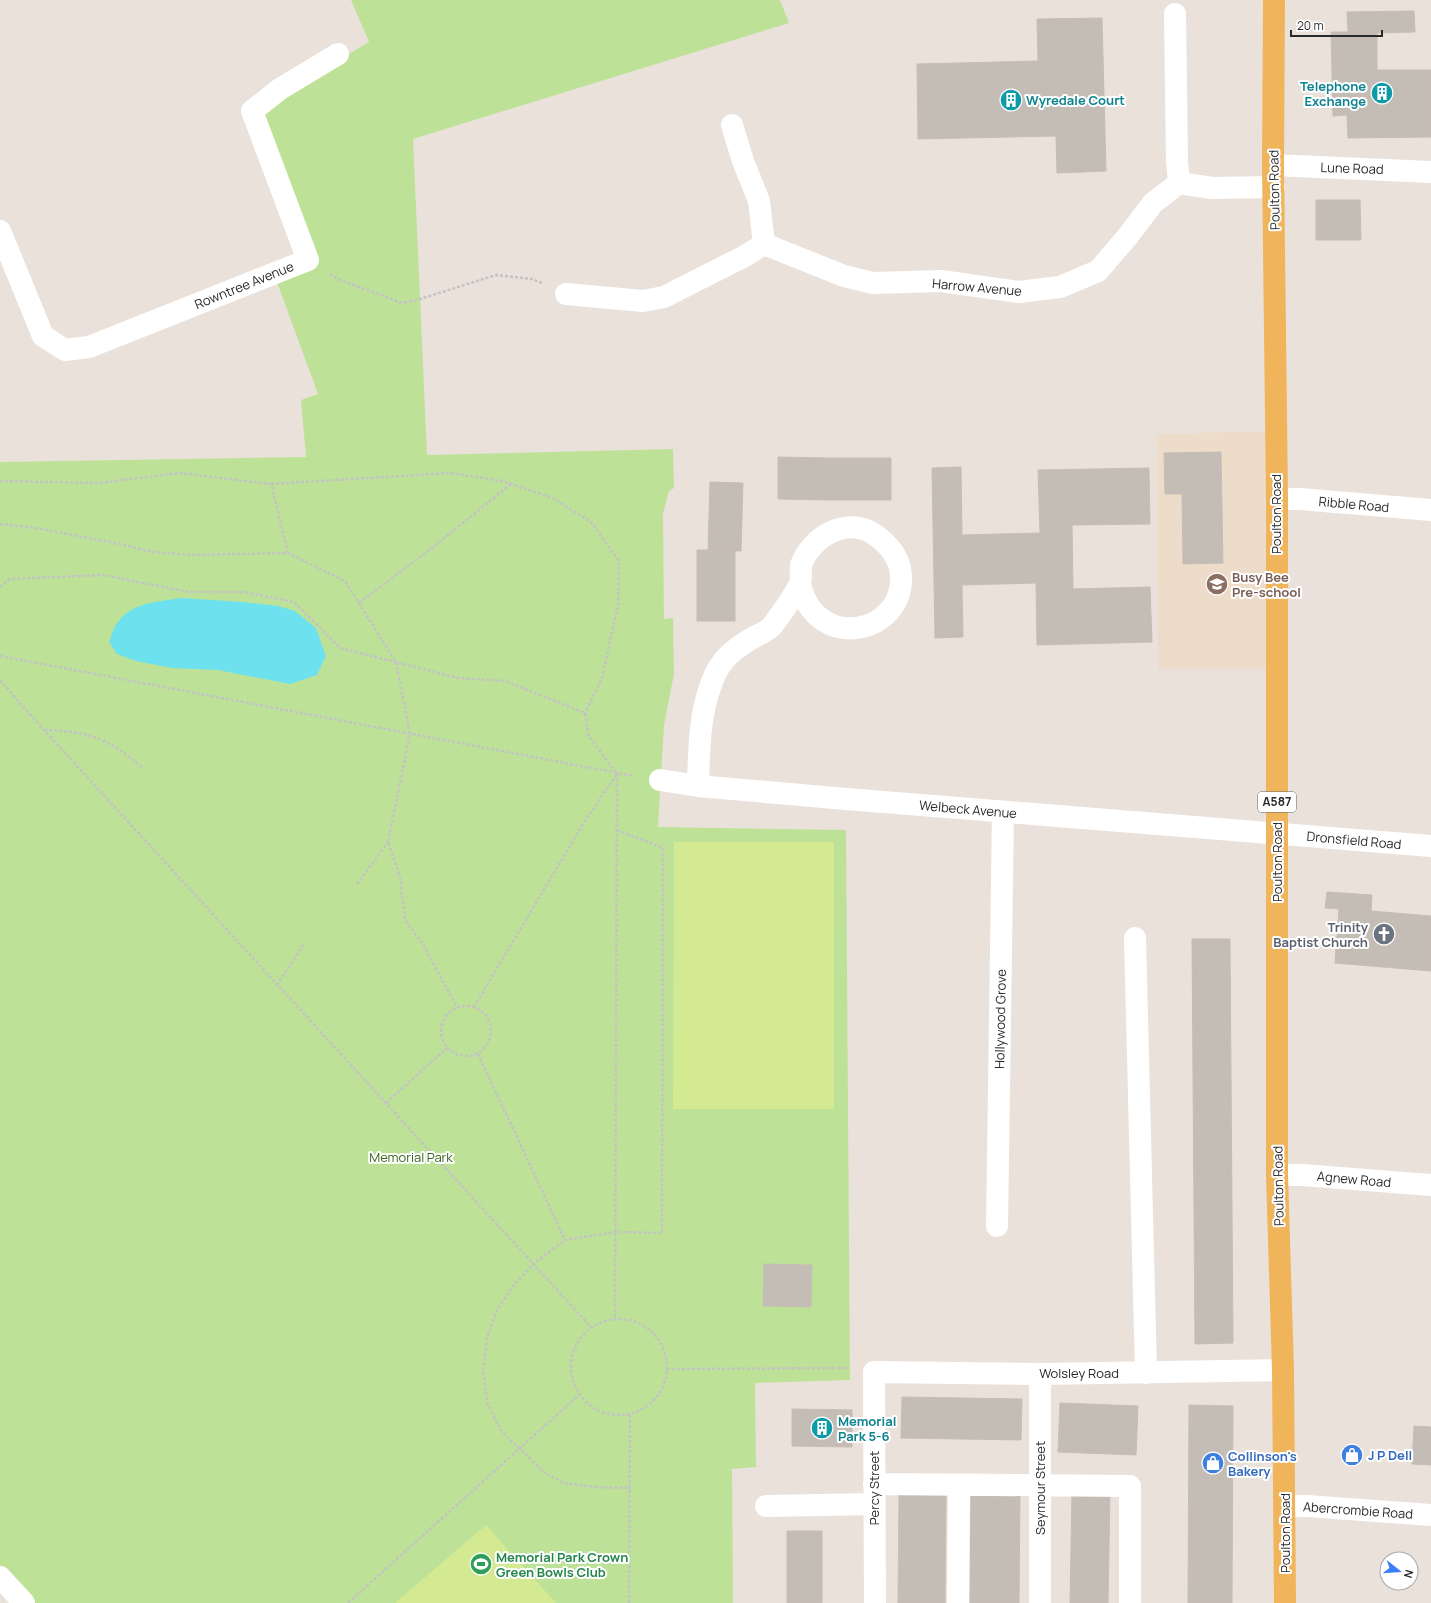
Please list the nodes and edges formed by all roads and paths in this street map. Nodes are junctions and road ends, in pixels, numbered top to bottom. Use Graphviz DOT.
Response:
graph roads {
  1 [pos="1274,0"];
  2 [pos="1175,14"];
  3 [pos="338,54"];
  4 [pos="732,125"];
  5 [pos="1273,165"];
  6 [pos="1431,172"];
  7 [pos="1178,183"];
  8 [pos="1274,187"];
  9 [pos="0,231"];
  10 [pos="764,244"];
  11 [pos="308,260"];
  12 [pos="566,294"];
  13 [pos="0,481"];
  14 [pos="271,484"];
  15 [pos="511,484"];
  16 [pos="1276,499"];
  17 [pos="1431,510"];
  18 [pos="0,524"];
  19 [pos="288,553"];
  20 [pos="800,584"];
  21 [pos="0,587"];
  22 [pos="359,604"];
  23 [pos="0,656"];
  24 [pos="396,662"];
  25 [pos="0,680"];
  26 [pos="585,713"];
  27 [pos="43,730"];
  28 [pos="410,734"];
  29 [pos="144,769"];
  30 [pos="617,774"];
  31 [pos="660,780"];
  32 [pos="698,786"];
  33 [pos="1003,812"];
  34 [pos="617,830"];
  35 [pos="1276,834"];
  36 [pos="388,842"];
  37 [pos="1431,846"];
  38 [pos="357,884"];
  39 [pos="1135,938"];
  40 [pos="304,944"];
  41 [pos="277,985"];
  42 [pos="457,1007"];
  43 [pos="474,1007"];
  44 [pos="447,1048"];
  45 [pos="478,1054"];
  46 [pos="386,1103"];
  47 [pos="1277,1175"];
  48 [pos="1431,1185"];
  49 [pos="996,1226"];
  50 [pos="615,1232"];
  51 [pos="565,1240"];
  52 [pos="533,1264"];
  53 [pos="615,1318"];
  54 [pos="591,1327"];
  55 [pos="668,1369"];
  56 [pos="1283,1370"];
  57 [pos="874,1372"];
  58 [pos="1146,1373"];
  59 [pos="1040,1374"];
  60 [pos="580,1394"];
  61 [pos="630,1414"];
  62 [pos="519,1449"];
  63 [pos="959,1485"];
  64 [pos="1041,1485"];
  65 [pos="631,1488"];
  66 [pos="874,1494"];
  67 [pos="766,1506"];
  68 [pos="1285,1506"];
  69 [pos="1431,1515"];
  70 [pos="0,1577"];
  71 [pos="24,1603"];
  72 [pos="348,1603"];
  73 [pos="629,1603"];
  74 [pos="876,1603"];
  75 [pos="958,1603"];
  76 [pos="1040,1603"];
  77 [pos="1130,1603"];
  78 [pos="1285,1603"];
  1 -- 5 [label="main road, Poulton Road / A587"];
  2 -- 7 [label="street"];
  3 -- 11 [label="street, Rowntree Avenue"];
  4 -- 10 [label="street"];
  5 -- 6 [label="street, Lune Road"];
  5 -- 8 [label="main road, Poulton Road / A587"];
  7 -- 8 [label="street"];
  7 -- 10 [label="street, Harrow Avenue"];
  8 -- 16 [label="main road, Poulton Road / A587"];
  9 -- 11 [label="street, Rowntree Avenue"];
  10 -- 12 [label="street"];
  11 -- 12 [label="path"];
  13 -- 14 [label="path"];
  14 -- 15 [label="path"];
  14 -- 19 [label="path"];
  15 -- 22 [label="path"];
  15 -- 26 [label="path"];
  16 -- 17 [label="street, Ribble Road"];
  16 -- 35 [label="main road, Poulton Road / A587"];
  18 -- 19 [label="path"];
  19 -- 22 [label="path"];
  20 -- 20 [label="street"];
  20 -- 32 [label="street"];
  21 -- 24 [label="path"];
  22 -- 24 [label="path"];
  23 -- 28 [label="path"];
  24 -- 26 [label="path"];
  24 -- 28 [label="path"];
  25 -- 27 [label="path"];
  26 -- 30 [label="path"];
  27 -- 29 [label="path"];
  27 -- 41 [label="path"];
  28 -- 30 [label="path"];
  28 -- 36 [label="path"];
  30 -- 31 [label="path"];
  30 -- 34 [label="path"];
  30 -- 43 [label="path"];
  31 -- 32 [label="street, Welbeck Avenue"];
  32 -- 33 [label="street, Welbeck Avenue"];
  33 -- 35 [label="street, Welbeck Avenue"];
  33 -- 49 [label="street, Hollywood Grove"];
  34 -- 50 [label="path"];
  34 -- 50 [label="path"];
  35 -- 37 [label="street, Dronsfield Road"];
  35 -- 47 [label="main road, Poulton Road / A587"];
  36 -- 38 [label="path"];
  36 -- 42 [label="path"];
  39 -- 58 [label="street"];
  40 -- 41 [label="path"];
  41 -- 46 [label="path"];
  42 -- 43 [label="path"];
  42 -- 44 [label="path"];
  43 -- 45 [label="path"];
  44 -- 45 [label="path"];
  44 -- 46 [label="path"];
  45 -- 51 [label="path"];
  46 -- 52 [label="path"];
  47 -- 48 [label="street, Agnew Road"];
  47 -- 56 [label="main road, Poulton Road / A587"];
  50 -- 51 [label="path"];
  50 -- 53 [label="path"];
  51 -- 52 [label="path"];
  52 -- 54 [label="path"];
  52 -- 62 [label="path"];
  53 -- 54 [label="path"];
  53 -- 55 [label="path"];
  54 -- 60 [label="path"];
  55 -- 57 [label="path"];
  55 -- 61 [label="path"];
  56 -- 58 [label="street, Wolsley Road"];
  56 -- 68 [label="main road, Poulton Road / A587"];
  57 -- 59 [label="street, Wolsley Road"];
  57 -- 66 [label="street, Percy Street"];
  58 -- 59 [label="street, Wolsley Road"];
  59 -- 64 [label="street, Seymour Street"];
  60 -- 61 [label="path"];
  60 -- 62 [label="path"];
  61 -- 65 [label="path"];
  62 -- 65 [label="path"];
  62 -- 72 [label="path"];
  63 -- 64 [label="street"];
  63 -- 66 [label="street"];
  63 -- 75 [label="street"];
  64 -- 76 [label="street, Seymour Street"];
  64 -- 77 [label="street"];
  65 -- 73 [label="path"];
  66 -- 67 [label="street"];
  66 -- 74 [label="street, Percy Street"];
  68 -- 69 [label="street, Abercrombie Road"];
  68 -- 78 [label="main road, Poulton Road / A587"];
  70 -- 71 [label="street"];
}
